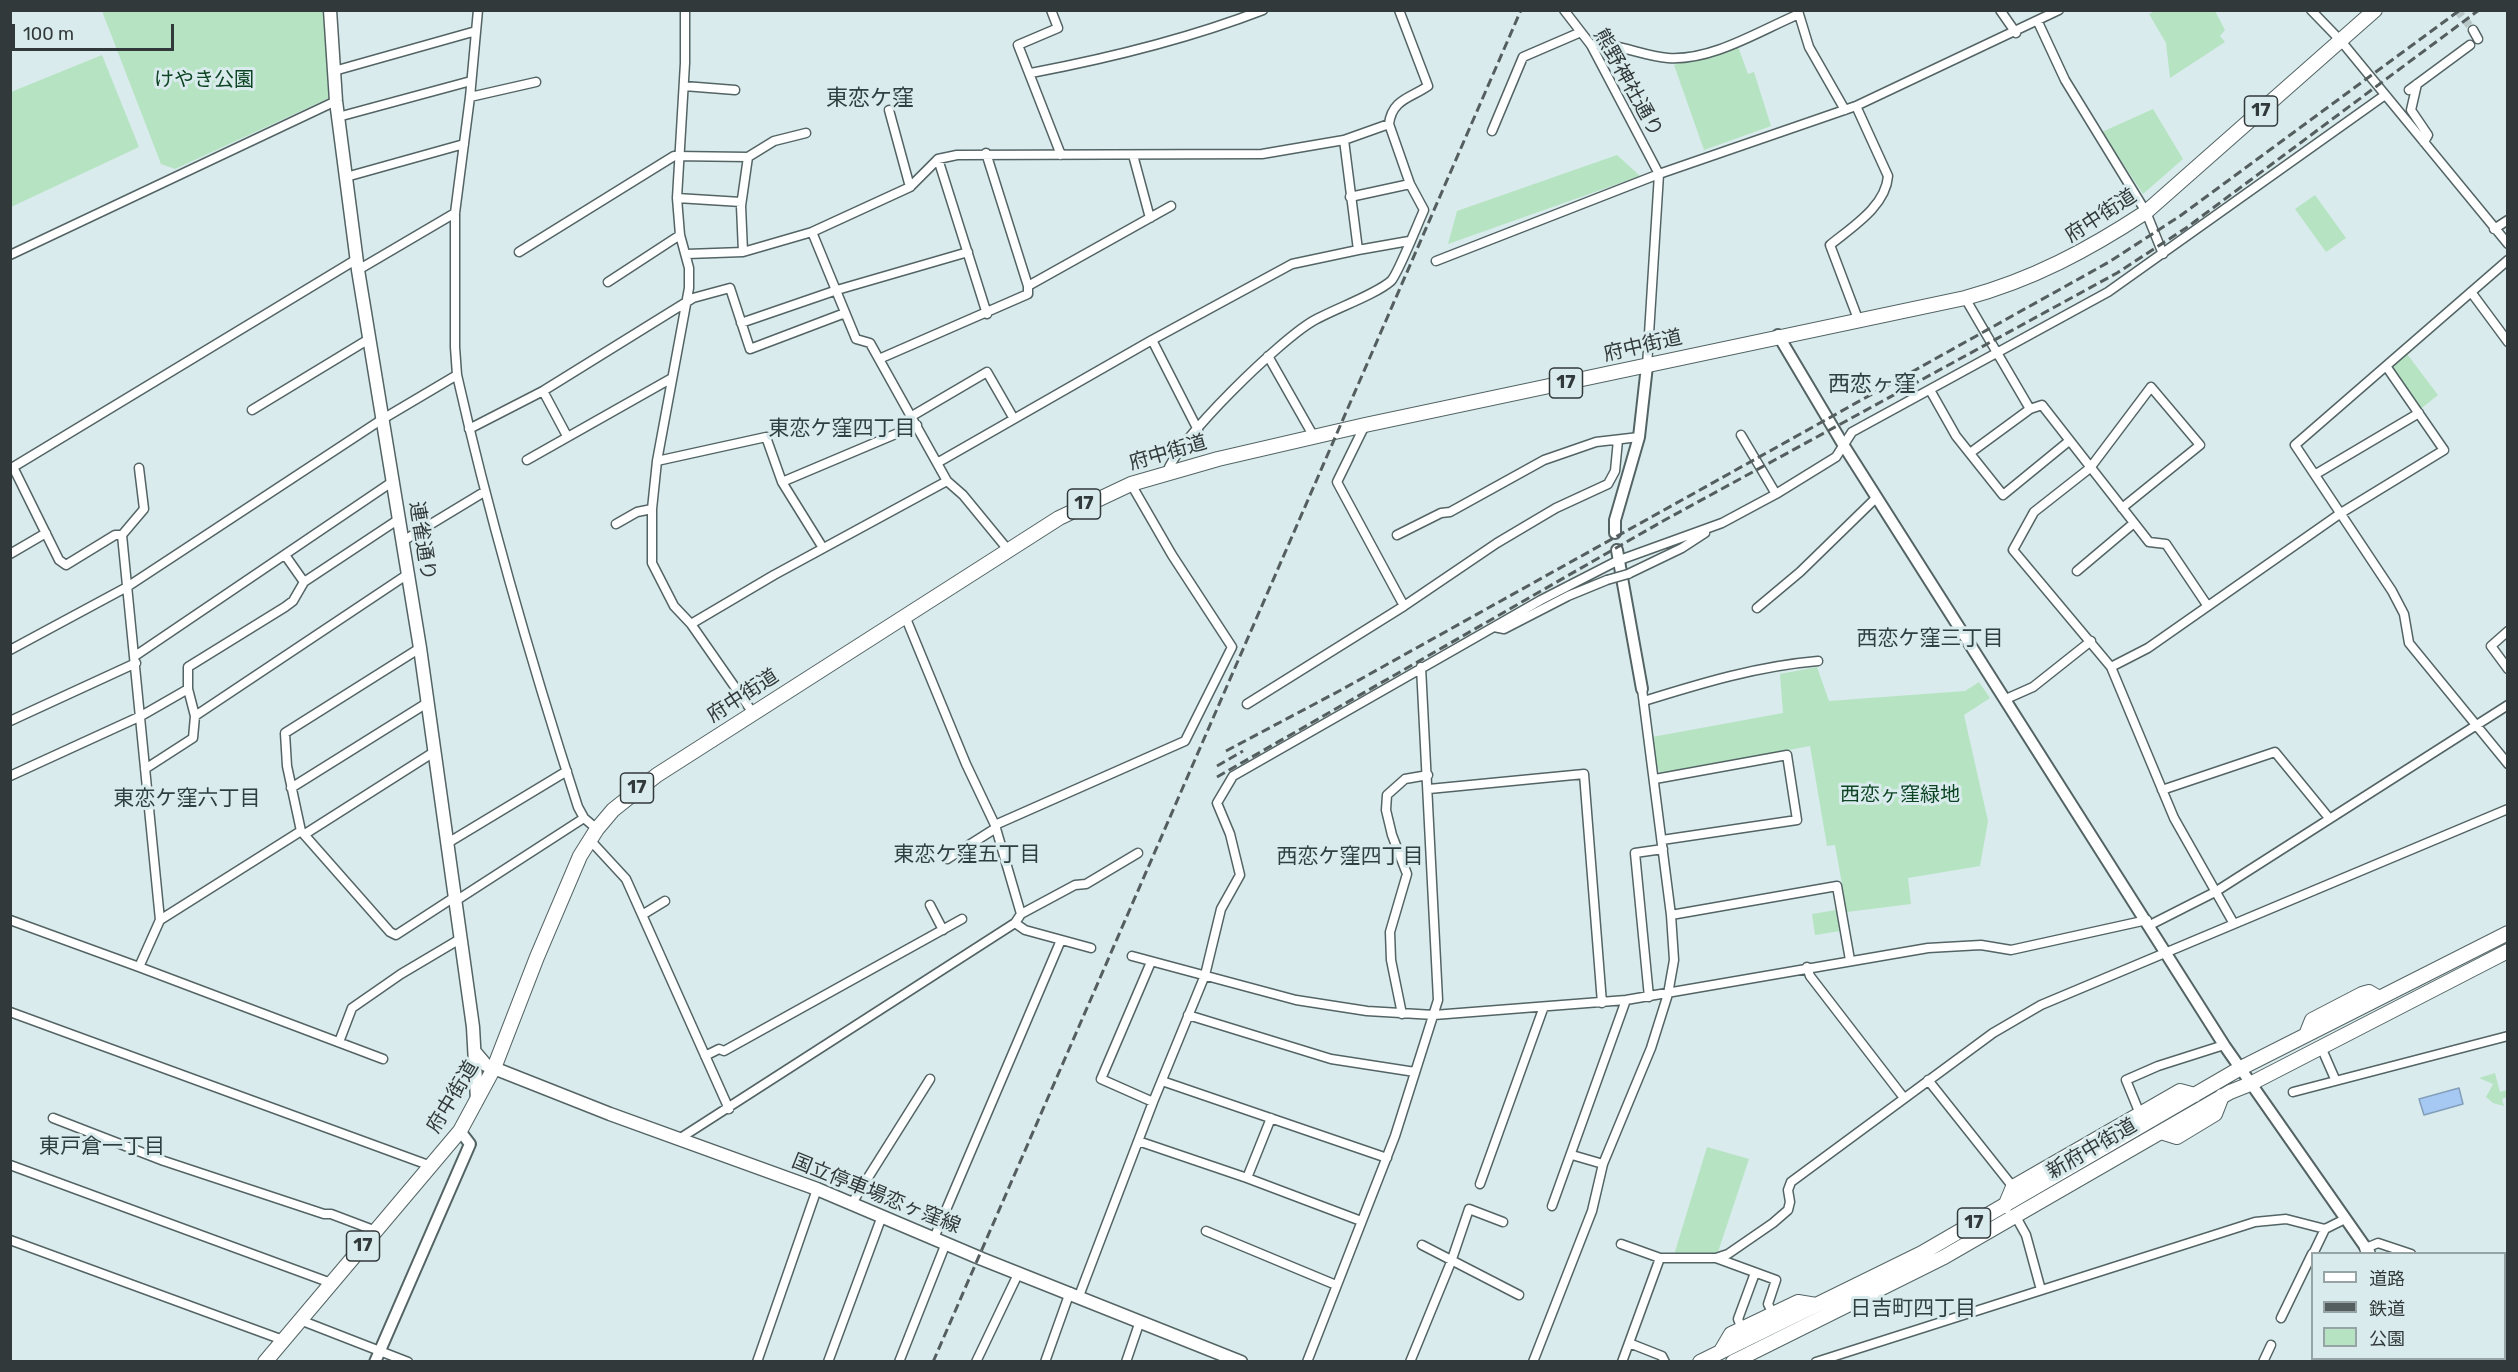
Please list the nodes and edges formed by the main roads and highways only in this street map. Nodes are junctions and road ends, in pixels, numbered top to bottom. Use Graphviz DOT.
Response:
graph roads {
  1 [pos="330,10"];
  2 [pos="2375,10"];
  3 [pos="2508,933"];
  4 [pos="2508,951"];
  5 [pos="2470,970"];
  6 [pos="475,1051"];
  7 [pos="494,1068"];
  8 [pos="2240,1069"];
  9 [pos="2194,1095"];
  10 [pos="477,1103"];
  11 [pos="2005,1206"];
  12 [pos="1816,1305"];
  13 [pos="1721,1351"];
  14 [pos="1220,1358"];
  15 [pos="265,1362"];
  16 [pos="1241,1362"];
  17 [pos="1700,1362"];
  18 [pos="1733,1362"];
  1 -- 6 [label="main road, 連雀通り"];
  2 -- 7 [label="main road, 府中街道 / 17"];
  3 -- 8 [label="main road, 新府中街道 / 17"];
  4 -- 5 [label="main road, 新府中街道 / 17"];
  5 -- 8 [label="main road, 新府中街道 / 17"];
  5 -- 18 [label="main road, 新府中街道 / 17"];
  6 -- 7 [label="main road"];
  6 -- 10 [label="main road, 連雀通り"];
  7 -- 10 [label="main road, 府中街道 / 17"];
  7 -- 14 [label="main road, 国立停車場恋ヶ窪線"];
  8 -- 9 [label="main road, 新府中街道 / 17"];
  9 -- 11 [label="main road, 新府中街道 / 17"];
  9 -- 11 [label="main road"];
  10 -- 15 [label="main road, 府中街道 / 17"];
  11 -- 12 [label="main road, 新府中街道 / 17"];
  12 -- 13 [label="main road, 新府中街道 / 17"];
  12 -- 13 [label="main road"];
  13 -- 17 [label="main road, 新府中街道 / 17"];
  14 -- 16 [label="main road, 国立停車場恋ヶ窪線"];
}
